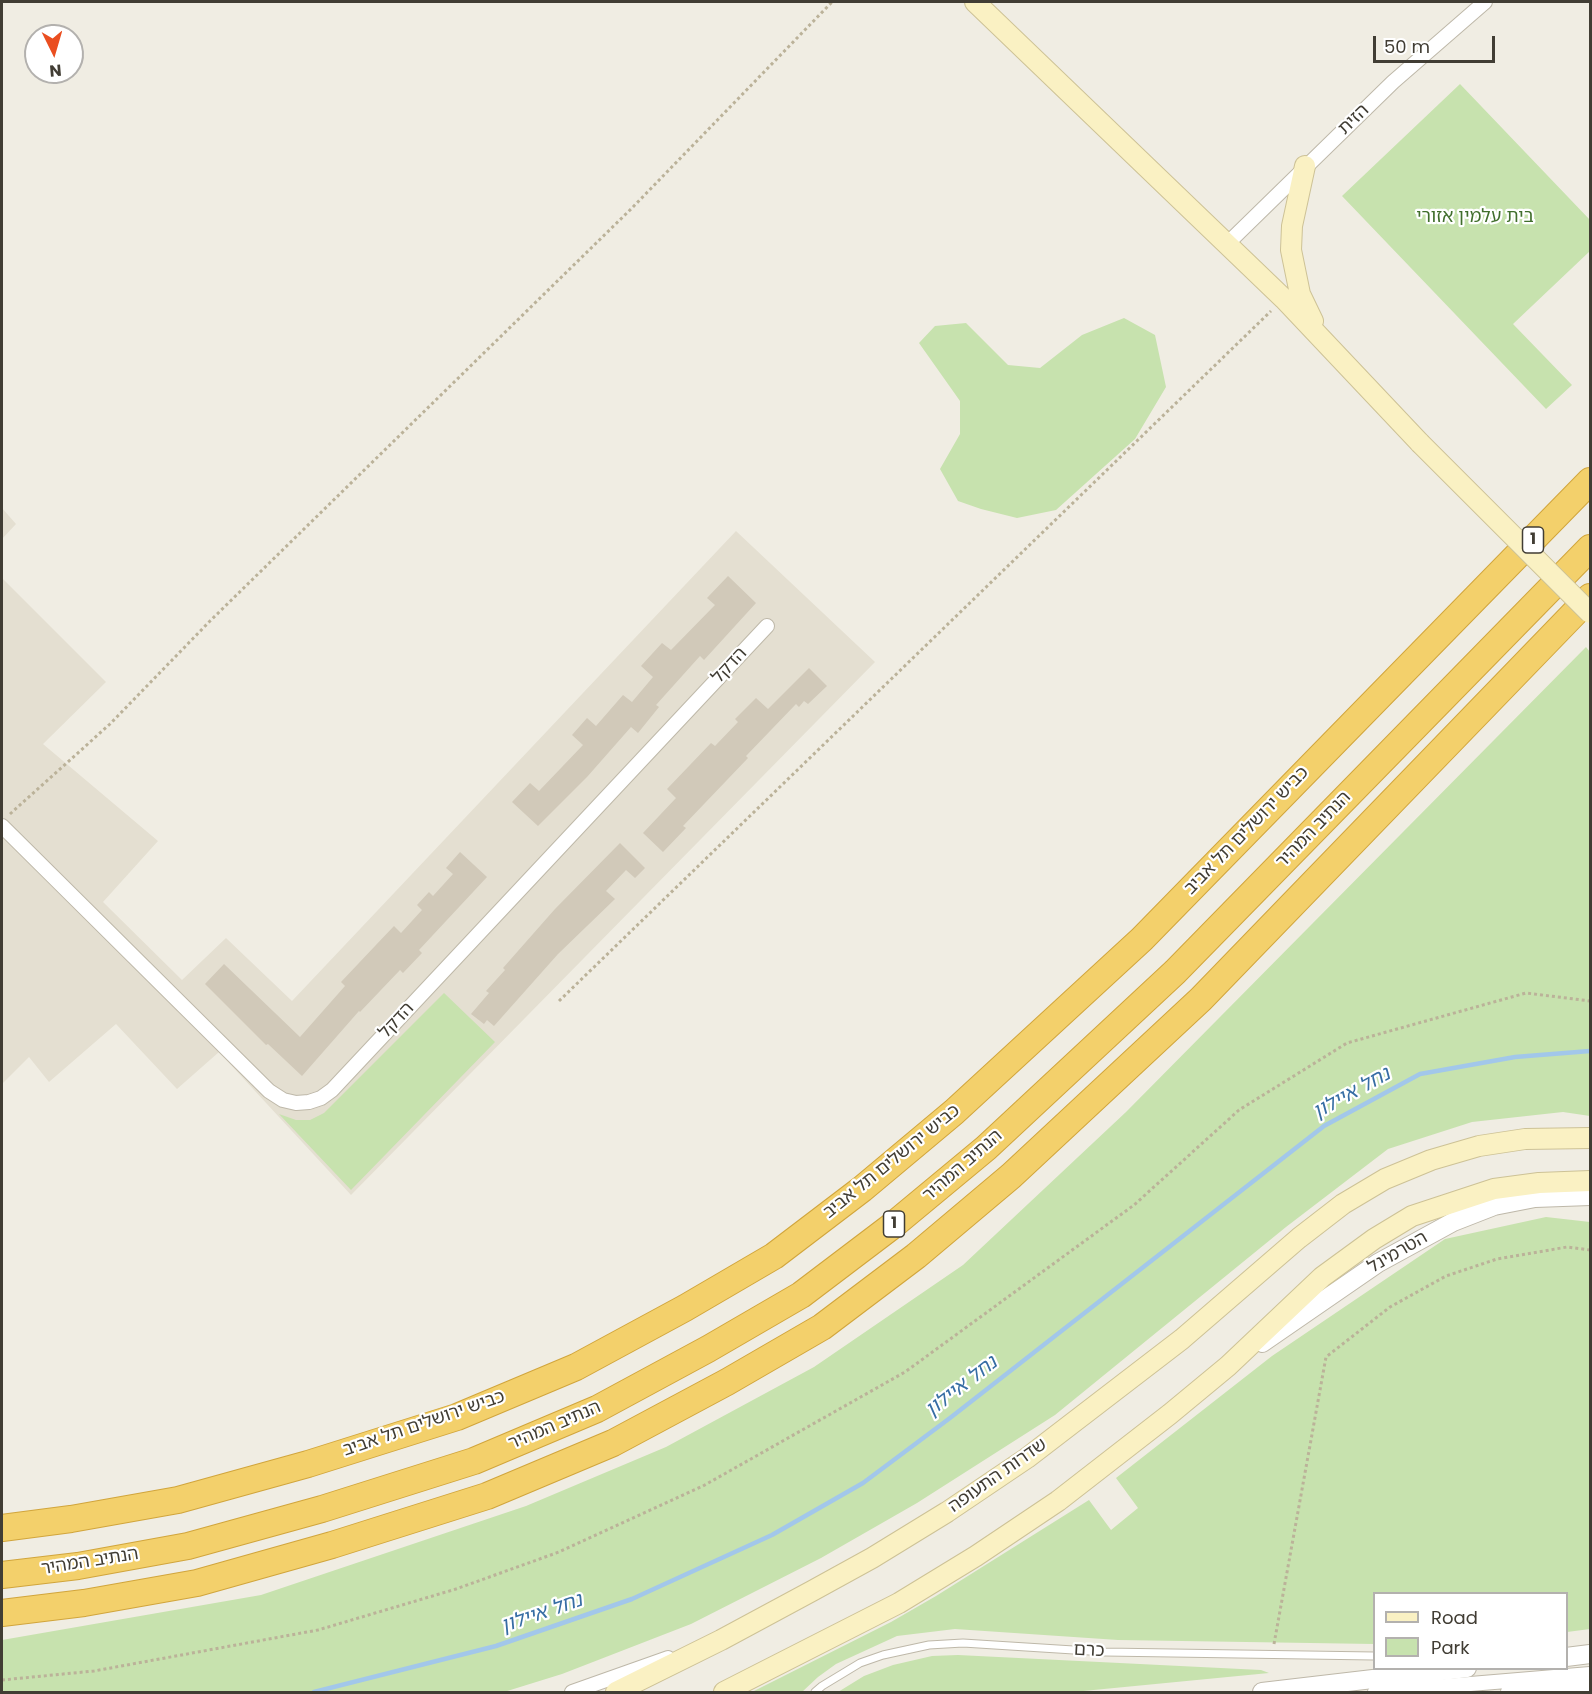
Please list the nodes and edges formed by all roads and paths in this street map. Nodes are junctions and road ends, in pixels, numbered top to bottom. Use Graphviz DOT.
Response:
graph roads {
  1 [pos="832,2"];
  2 [pos="975,2"];
  3 [pos="1485,2"];
  4 [pos="1305,166"];
  5 [pos="1227,244"];
  6 [pos="1284,298"];
  7 [pos="1322,339"];
  8 [pos="1590,481"];
  9 [pos="1590,548"];
  10 [pos="1590,597"];
  11 [pos="1590,613"];
  12 [pos="767,626"];
  13 [pos="3,823"];
  14 [pos="559,1001"];
  15 [pos="1590,1001"];
  16 [pos="1590,1138"];
  17 [pos="1590,1181"];
  18 [pos="1590,1196"];
  19 [pos="1590,1250"];
  20 [pos="1228,1366"];
  21 [pos="2,1528"];
  22 [pos="2,1575"];
  23 [pos="2,1613"];
  24 [pos="721,1640"];
  25 [pos="1590,1649"];
  26 [pos="1568,1650"];
  27 [pos="1590,1654"];
  28 [pos="1272,1655"];
  29 [pos="1373,1656"];
  30 [pos="1568,1657"];
  31 [pos="1450,1670"];
  32 [pos="1590,1674"];
  33 [pos="2,1680"];
  34 [pos="1590,1684"];
  35 [pos="572,1692"];
  36 [pos="616,1692"];
  37 [pos="724,1692"];
  38 [pos="815,1692"];
  39 [pos="1263,1692"];
  40 [pos="1375,1692"];
  41 [pos="1508,1692"];
  1 -- 13 [label="path"];
  2 -- 5 [label="main road"];
  3 -- 4 [label="street, הזית"];
  4 -- 5 [label="street, הזית"];
  4 -- 7 [label="main road"];
  5 -- 6 [label="main road"];
  6 -- 7 [label="main road"];
  6 -- 14 [label="path"];
  7 -- 11 [label="main road, bridge"];
  8 -- 21 [label="highway, כביש ירושלים תל אביב / 1"];
  9 -- 22 [label="highway, הנתיב המהיר / 1"];
  10 -- 23 [label="highway, 1"];
  12 -- 13 [label="street, הדקל"];
  15 -- 33 [label="path"];
  16 -- 24 [label="main road, שדרות התעופה"];
  17 -- 20 [label="main road"];
  18 -- 20 [label="street, הטרמינל"];
  19 -- 28 [label="path"];
  20 -- 37 [label="main road"];
  24 -- 35 [label="street"];
  24 -- 36 [label="main road, שדרות התעופה"];
  25 -- 26 [label="lane"];
  27 -- 30 [label="street"];
  28 -- 29 [label="lane, כרם"];
  28 -- 38 [label="lane, כרם"];
  31 -- 39 [label="street"];
  32 -- 40 [label="street"];
  34 -- 41 [label="street"];
}
